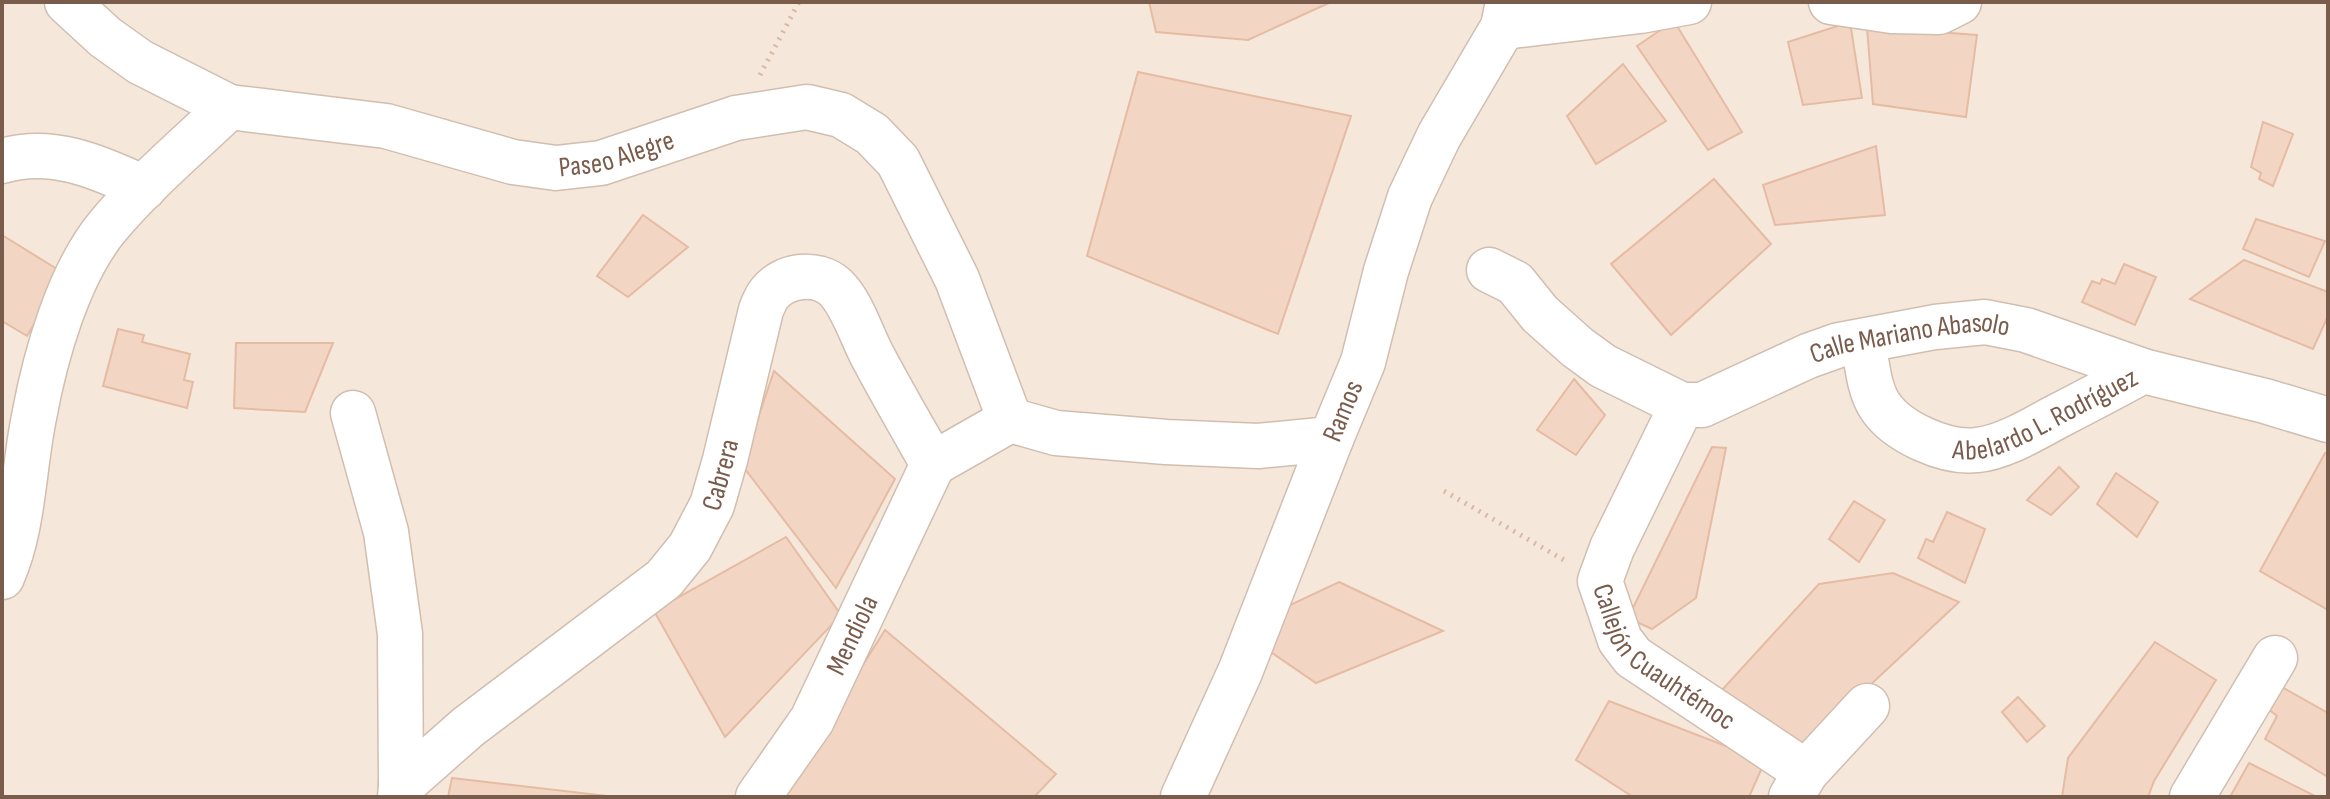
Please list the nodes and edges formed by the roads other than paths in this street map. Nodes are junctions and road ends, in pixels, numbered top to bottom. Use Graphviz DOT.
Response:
graph roads {
  1 [pos="67,2"];
  2 [pos="1689,2"];
  3 [pos="1831,2"];
  4 [pos="1959,2"];
  5 [pos="1505,15"];
  6 [pos="229,107"];
  7 [pos="2,161"];
  8 [pos="144,188"];
  9 [pos="1489,270"];
  10 [pos="1863,341"];
  11 [pos="2143,371"];
  12 [pos="1682,405"];
  13 [pos="353,413"];
  14 [pos="1010,420"];
  15 [pos="2328,420"];
  16 [pos="1331,439"];
  17 [pos="933,464"];
  18 [pos="2,577"];
  19 [pos="2275,658"];
  20 [pos="1867,706"];
  21 [pos="1798,785"];
  22 [pos="401,791"];
  23 [pos="758,797"];
  24 [pos="1183,797"];
  25 [pos="2192,797"];
  1 -- 6 [label="street, Paseo Alegre"];
  2 -- 5 [label="street"];
  3 -- 4 [label="street"];
  5 -- 16 [label="street, Ramos"];
  6 -- 8 [label="street"];
  6 -- 14 [label="street, Paseo Alegre"];
  7 -- 8 [label="street"];
  8 -- 18 [label="street"];
  9 -- 12 [label="street"];
  10 -- 11 [label="street, Calle Mariano Abasolo"];
  10 -- 11 [label="street, Abelardo L. Rodríguez"];
  10 -- 12 [label="street, Calle Mariano Abasolo"];
  11 -- 15 [label="street, Abelardo L. Rodríguez"];
  12 -- 21 [label="street, Callejón Cuauhtémoc"];
  13 -- 22 [label="street"];
  14 -- 16 [label="street"];
  14 -- 17 [label="street"];
  16 -- 24 [label="street, Ramos"];
  17 -- 22 [label="street, Cabrera"];
  17 -- 23 [label="street, Mendiola"];
  19 -- 25 [label="street"];
  20 -- 21 [label="street"];
}
